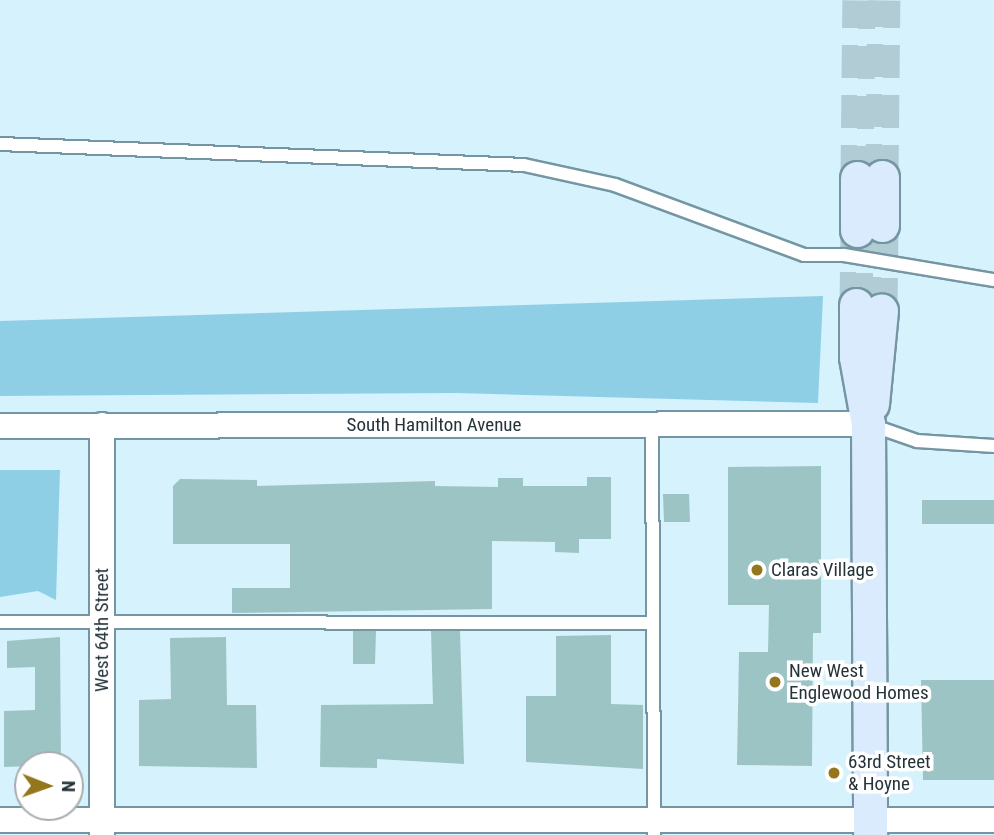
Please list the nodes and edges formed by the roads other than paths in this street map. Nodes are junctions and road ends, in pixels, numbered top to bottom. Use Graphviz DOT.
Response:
graph roads {
  1 [pos="0,144"];
  2 [pos="870,177"];
  3 [pos="869,227"];
  4 [pos="994,280"];
  5 [pos="869,308"];
  6 [pos="652,424"];
  7 [pos="868,424"];
  8 [pos="102,425"];
  9 [pos="0,426"];
  10 [pos="994,446"];
  11 [pos="0,622"];
  12 [pos="102,622"];
  13 [pos="653,623"];
  14 [pos="0,820"];
  15 [pos="994,820"];
  16 [pos="870,826"];
  17 [pos="102,827"];
  18 [pos="654,827"];
  1 -- 4 [label="lane"];
  2 -- 3 [label="main road"];
  5 -- 7 [label="main road"];
  6 -- 7 [label="street, South Hamilton Avenue"];
  6 -- 8 [label="street, South Hamilton Avenue"];
  6 -- 13 [label="lane"];
  7 -- 10 [label="lane"];
  7 -- 16 [label="main road"];
  8 -- 9 [label="street, South Hamilton Avenue"];
  8 -- 12 [label="street, West 64th Street"];
  11 -- 12 [label="lane"];
  12 -- 13 [label="lane"];
  12 -- 17 [label="street, West 64th Street"];
  13 -- 18 [label="lane"];
  14 -- 17 [label="street"];
  15 -- 16 [label="street"];
  16 -- 18 [label="street"];
  17 -- 18 [label="street"];
}
